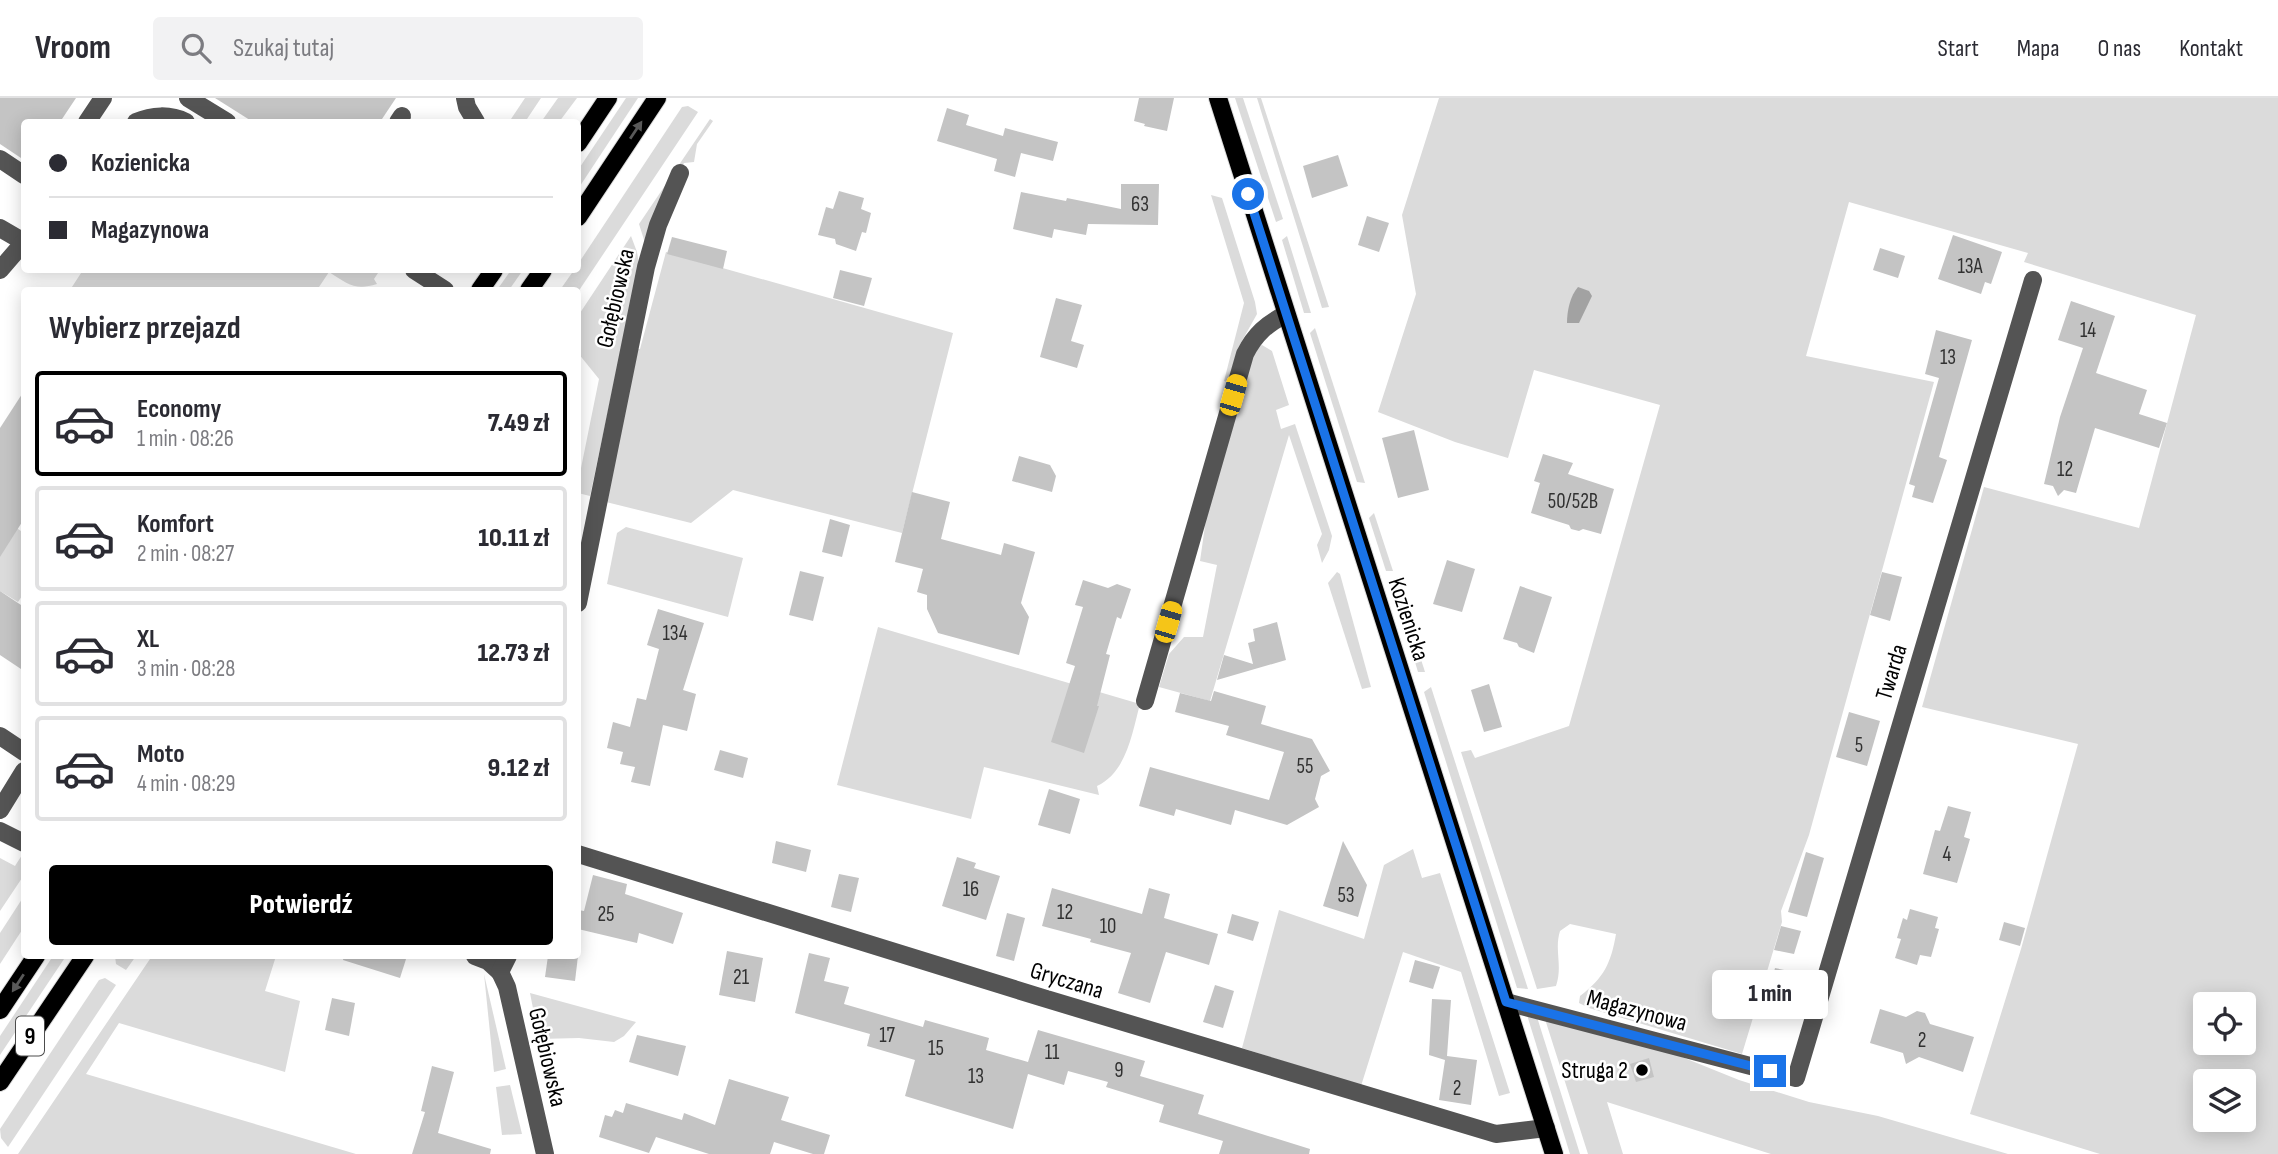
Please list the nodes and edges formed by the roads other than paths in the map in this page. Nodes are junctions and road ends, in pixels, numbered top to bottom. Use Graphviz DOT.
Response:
graph roads {
  1 [pos="103,98"];
  2 [pos="188,98"];
  3 [pos="466,98"];
  4 [pos="608,98"];
  5 [pos="657,98"];
  6 [pos="1218,98"];
  7 [pos="89,119"];
  8 [pos="144,119"];
  9 [pos="178,119"];
  10 [pos="222,119"];
  11 [pos="474,119"];
  12 [pos="581,138"];
  13 [pos="0,159"];
  14 [pos="21,173"];
  15 [pos="680,173"];
  16 [pos="581,213"];
  17 [pos="0,228"];
  18 [pos="21,240"];
  19 [pos="21,246"];
  20 [pos="0,270"];
  21 [pos="419,273"];
  22 [pos="2033,280"];
  23 [pos="440,287"];
  24 [pos="1286,314"];
  25 [pos="581,588"];
  26 [pos="1145,701"];
  27 [pos="0,736"];
  28 [pos="21,750"];
  29 [pos="21,776"];
  30 [pos="0,810"];
  31 [pos="0,831"];
  32 [pos="21,842"];
  33 [pos="581,855"];
  34 [pos="34,959"];
  35 [pos="83,959"];
  36 [pos="483,959"];
  37 [pos="506,959"];
  38 [pos="500,972"];
  39 [pos="1506,1002"];
  40 [pos="0,1010"];
  41 [pos="1796,1078"];
  42 [pos="0,1082"];
  43 [pos="1546,1128"];
  44 [pos="545,1154"];
  45 [pos="1554,1154"];
  1 -- 7 [label="street"];
  2 -- 10 [label="street"];
  3 -- 11 [label="street"];
  4 -- 12 [label="main road"];
  16 -- 5 [label="main road, one-way"];
  6 -- 24 [label="main road, Kozienicka"];
  8 -- 9 [label="street"];
  13 -- 14 [label="street"];
  15 -- 25 [label="street, Gołębiowska"];
  17 -- 18 [label="street"];
  19 -- 20 [label="street"];
  21 -- 23 [label="street"];
  22 -- 41 [label="street, Twarda"];
  24 -- 26 [label="street"];
  24 -- 39 [label="main road, Kozienicka"];
  27 -- 28 [label="street"];
  29 -- 30 [label="street"];
  31 -- 32 [label="street"];
  33 -- 43 [label="street, Gryczana"];
  34 -- 40 [label="main road, 9, one-way"];
  35 -- 42 [label="main road, 9"];
  36 -- 38 [label="street"];
  37 -- 38 [label="street"];
  38 -- 44 [label="street, Gołębiowska"];
  39 -- 41 [label="street, Magazynowa"];
  39 -- 43 [label="main road, Kozienicka"];
  43 -- 45 [label="main road, Kozienicka"];
}
